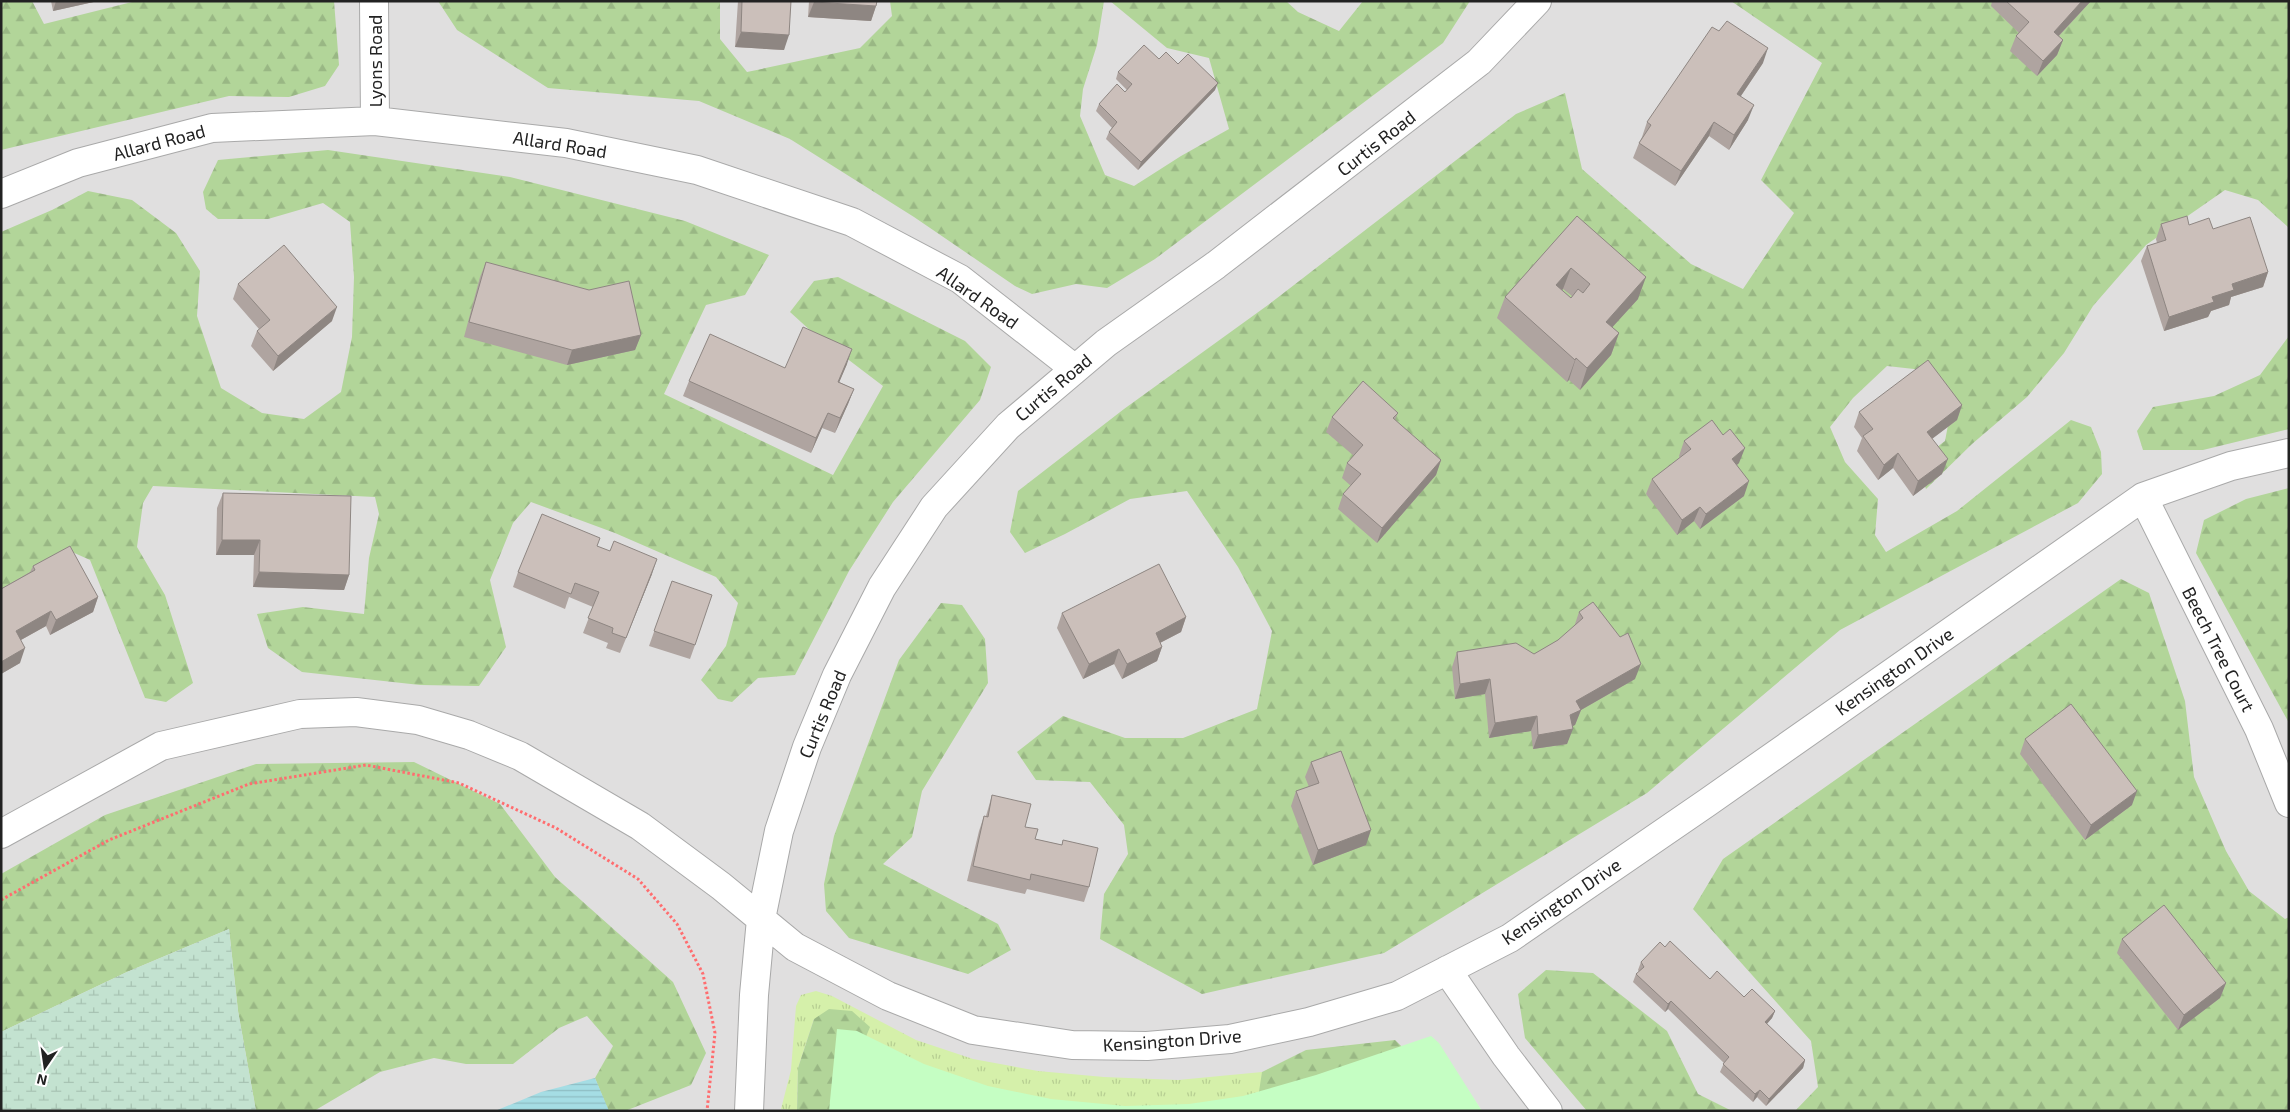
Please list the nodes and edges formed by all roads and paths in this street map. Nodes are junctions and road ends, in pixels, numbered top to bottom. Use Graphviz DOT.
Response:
graph roads {
  1 [pos="374,1"];
  2 [pos="1537,1"];
  3 [pos="375,120"];
  4 [pos="1,194"];
  5 [pos="1075,369"];
  6 [pos="2289,453"];
  7 [pos="2143,497"];
  8 [pos="2289,803"];
  9 [pos="1,834"];
  10 [pos="1,900"];
  11 [pos="761,919"];
  12 [pos="1447,970"];
  13 [pos="706,1111"];
  14 [pos="749,1111"];
  15 [pos="1548,1111"];
  1 -- 3 [label="street, Lyons Road"];
  2 -- 5 [label="street, Curtis Road"];
  3 -- 4 [label="street, Allard Road"];
  3 -- 5 [label="street, Allard Road"];
  5 -- 11 [label="street, Curtis Road"];
  6 -- 7 [label="street, Kensington Drive"];
  7 -- 8 [label="street, Beech Tree Court"];
  7 -- 12 [label="street, Kensington Drive"];
  9 -- 11 [label="street, Kensington Drive"];
  10 -- 13 [label="path"];
  11 -- 12 [label="street, Kensington Drive"];
  11 -- 14 [label="street, Curtis Road"];
  12 -- 15 [label="street"];
}
